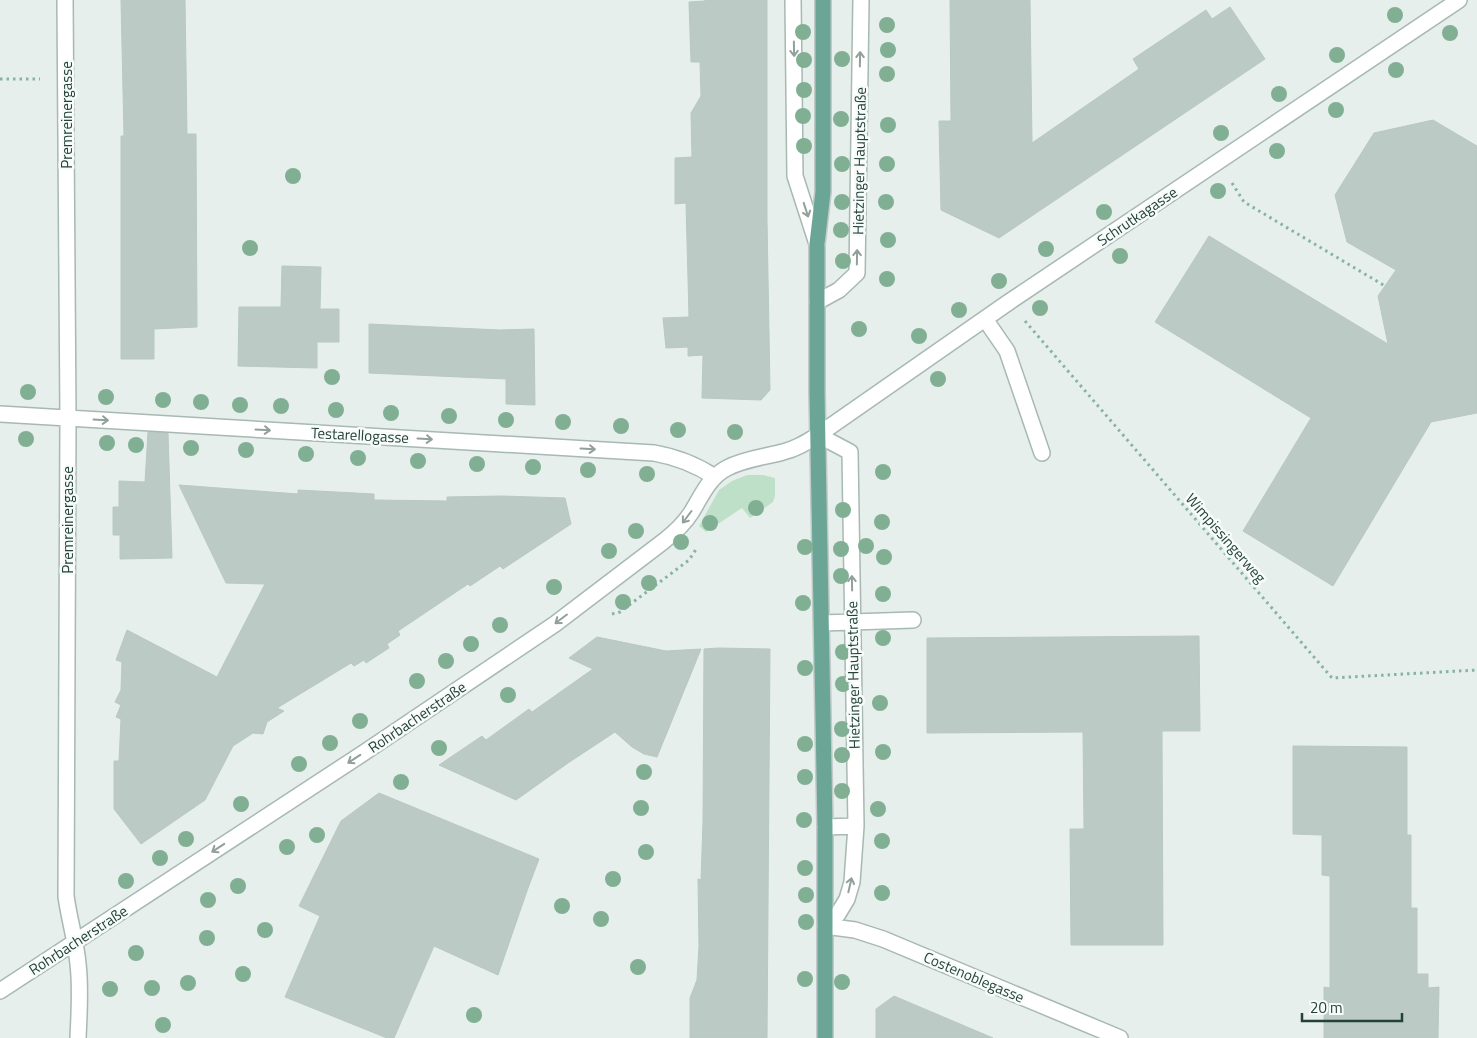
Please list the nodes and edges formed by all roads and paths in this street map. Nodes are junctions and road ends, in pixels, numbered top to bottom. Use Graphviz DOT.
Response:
graph roads {
  1 [pos="65,0"];
  2 [pos="793,0"];
  3 [pos="823,0"];
  4 [pos="861,0"];
  5 [pos="1459,0"];
  6 [pos="0,79"];
  7 [pos="40,79"];
  8 [pos="1218,161"];
  9 [pos="817,244"];
  10 [pos="1385,286"];
  11 [pos="817,302"];
  12 [pos="1010,302"];
  13 [pos="985,320"];
  14 [pos="0,414"];
  15 [pos="68,418"];
  16 [pos="818,436"];
  17 [pos="1042,453"];
  18 [pos="715,477"];
  19 [pos="698,547"];
  20 [pos="604,615"];
  21 [pos="913,620"];
  22 [pos="853,622"];
  23 [pos="822,623"];
  24 [pos="1477,670"];
  25 [pos="856,826"];
  26 [pos="824,827"];
  27 [pos="825,926"];
  28 [pos="76,942"];
  29 [pos="0,991"];
  30 [pos="78,1038"];
  31 [pos="825,1038"];
  32 [pos="1120,1038"];
  1 -- 15 [label="street, Premreinergasse"];
  2 -- 9 [label="street, Hietzinger Hauptstraße, one-way"];
  3 -- 9 [label="main road, Hietzinger Hauptstraße"];
  11 -- 4 [label="street, Hietzinger Hauptstraße, one-way"];
  5 -- 8 [label="street, Schrutkagasse"];
  6 -- 7 [label="path"];
  8 -- 10 [label="path"];
  8 -- 12 [label="street, Schrutkagasse"];
  9 -- 11 [label="main road, Hietzinger Hauptstraße"];
  11 -- 16 [label="main road, Hietzinger Hauptstraße"];
  12 -- 13 [label="street, Schrutkagasse"];
  12 -- 24 [label="path, Wimpissingerweg"];
  13 -- 16 [label="street, Schrutkagasse"];
  13 -- 17 [label="street"];
  14 -- 15 [label="street, Testarellogasse"];
  15 -- 18 [label="street, Testarellogasse, one-way"];
  15 -- 28 [label="street, Premreinergasse"];
  16 -- 18 [label="street, Rohrbacherstraße"];
  22 -- 16 [label="street, Hietzinger Hauptstraße, one-way"];
  16 -- 23 [label="main road, Hietzinger Hauptstraße"];
  18 -- 28 [label="street, Rohrbacherstraße, one-way"];
  19 -- 20 [label="path"];
  21 -- 22 [label="street"];
  22 -- 23 [label="street"];
  22 -- 25 [label="street, Hietzinger Hauptstraße"];
  23 -- 26 [label="main road, Hietzinger Hauptstraße"];
  25 -- 26 [label="street"];
  27 -- 25 [label="street, Hietzinger Hauptstraße, one-way"];
  26 -- 27 [label="main road, Hietzinger Hauptstraße"];
  27 -- 31 [label="main road, Hietzinger Hauptstraße"];
  27 -- 32 [label="street, Costenoblegasse"];
  28 -- 29 [label="street, Rohrbacherstraße"];
  28 -- 30 [label="street, Premreinergasse"];
}
